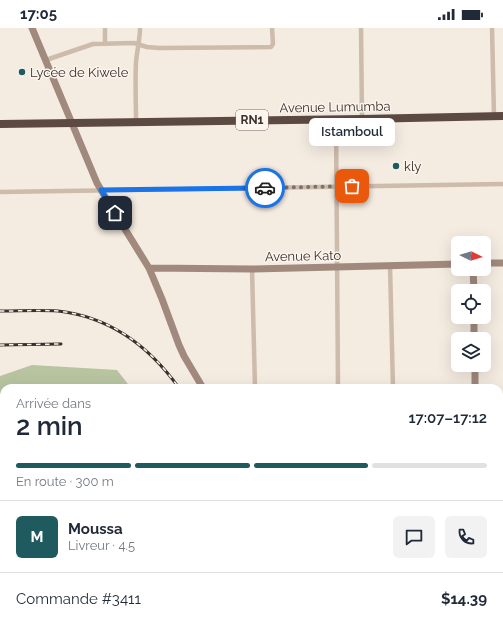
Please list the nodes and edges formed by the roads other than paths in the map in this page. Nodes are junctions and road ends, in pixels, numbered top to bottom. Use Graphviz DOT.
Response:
graph roads {
  1 [pos="32,28"];
  2 [pos="105,28"];
  3 [pos="140,28"];
  4 [pos="272,28"];
  5 [pos="361,28"];
  6 [pos="492,28"];
  7 [pos="105,44"];
  8 [pos="138,44"];
  9 [pos="46,60"];
  10 [pos="494,116"];
  11 [pos="503,116"];
  12 [pos="336,119"];
  13 [pos="362,119"];
  14 [pos="136,121"];
  15 [pos="72,122"];
  16 [pos="0,124"];
  17 [pos="503,184"];
  18 [pos="337,186"];
  19 [pos="101,190"];
  20 [pos="0,192"];
  21 [pos="491,263"];
  22 [pos="503,263"];
  23 [pos="451,264"];
  24 [pos="390,266"];
  25 [pos="337,267"];
  26 [pos="149,268"];
  27 [pos="252,269"];
  28 [pos="475,372"];
  29 [pos="201,384"];
  30 [pos="255,384"];
  31 [pos="338,384"];
  32 [pos="392,384"];
  33 [pos="475,384"];
  1 -- 9 [label="street"];
  2 -- 7 [label="street"];
  3 -- 8 [label="street"];
  4 -- 8 [label="street"];
  5 -- 13 [label="street"];
  6 -- 10 [label="street"];
  7 -- 8 [label="street"];
  7 -- 9 [label="street"];
  8 -- 14 [label="street"];
  9 -- 15 [label="street"];
  10 -- 11 [label="highway, Avenue Lumumba / RN1"];
  10 -- 13 [label="highway, Avenue Lumumba / RN1"];
  12 -- 13 [label="highway, Avenue Lumumba / RN1"];
  12 -- 14 [label="highway, Avenue Lumumba / RN1"];
  12 -- 18 [label="street"];
  14 -- 15 [label="highway, Avenue Lumumba / RN1"];
  15 -- 16 [label="highway, Avenue Lumumba / RN1"];
  15 -- 19 [label="street"];
  17 -- 18 [label="street"];
  18 -- 19 [label="street"];
  18 -- 25 [label="street"];
  19 -- 20 [label="street"];
  19 -- 26 [label="street"];
  21 -- 22 [label="street"];
  23 -- 24 [label="street, Avenue Kato"];
  24 -- 25 [label="street, Avenue Kato"];
  24 -- 32 [label="street"];
  25 -- 27 [label="street, Avenue Kato"];
  25 -- 31 [label="street"];
  26 -- 27 [label="street, Avenue Kato"];
  26 -- 29 [label="street"];
  27 -- 30 [label="street"];
  28 -- 33 [label="street"];
}
